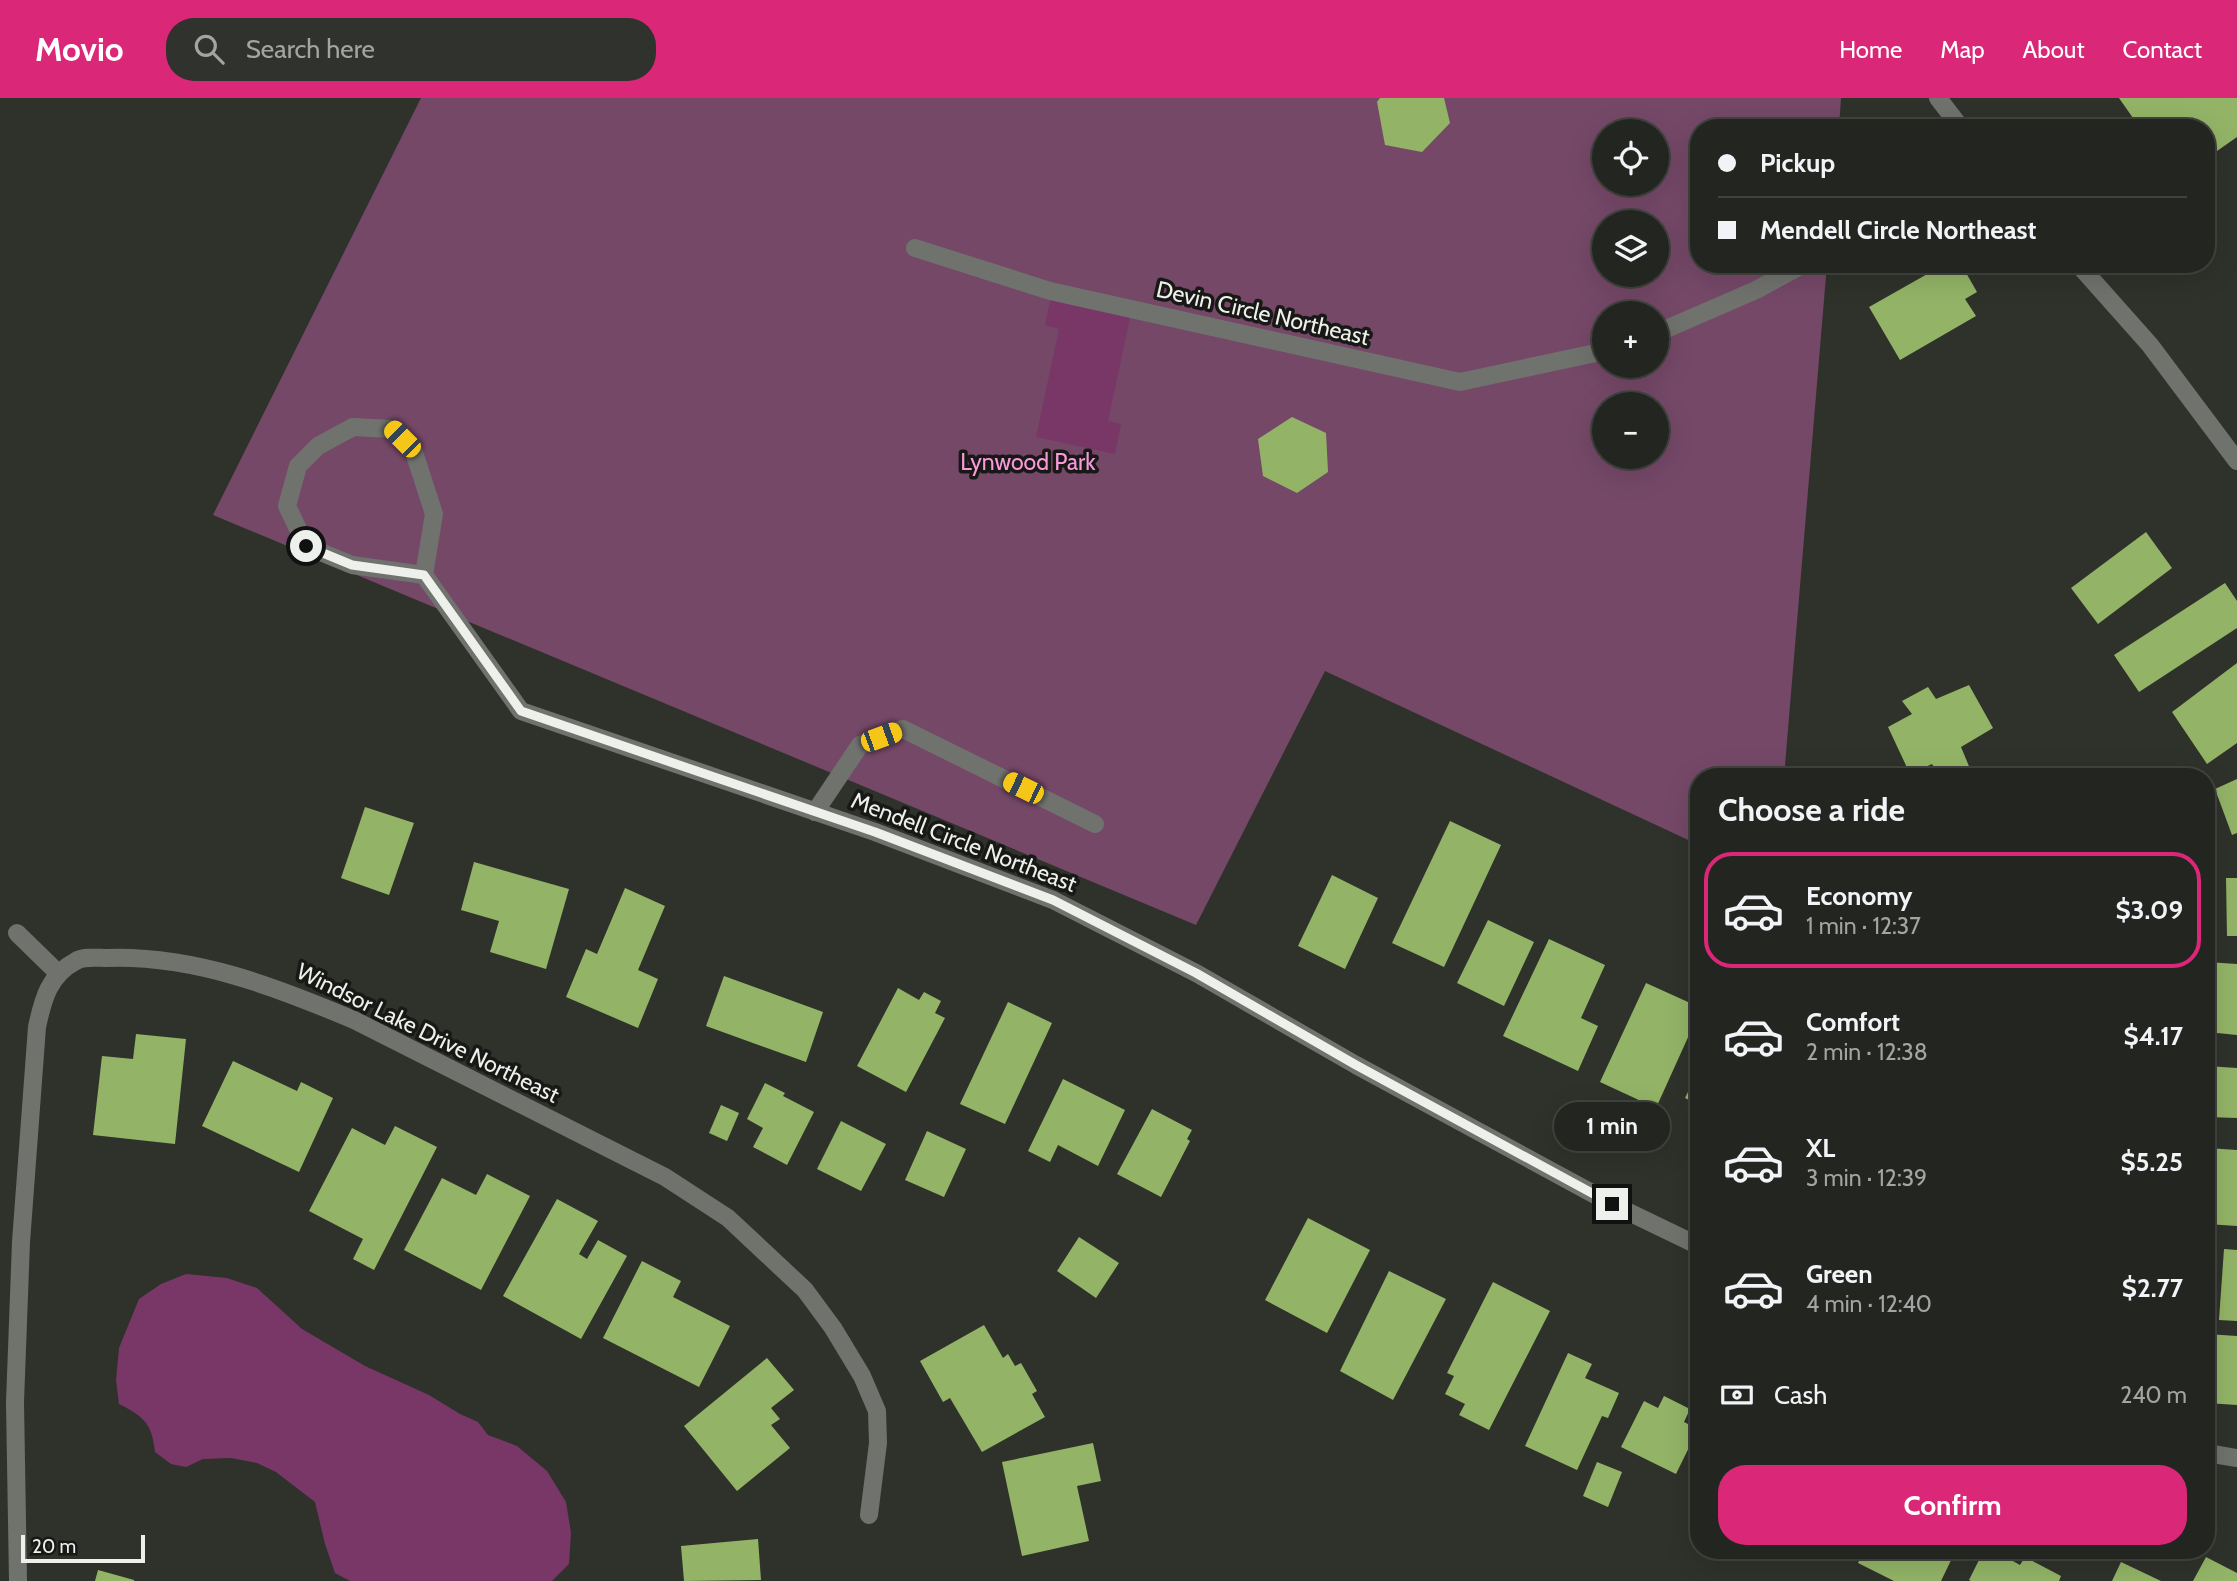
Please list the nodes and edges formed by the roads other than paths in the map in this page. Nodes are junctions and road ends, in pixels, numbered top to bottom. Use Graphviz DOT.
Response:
graph roads {
  1 [pos="1938,98"];
  2 [pos="1954,119"];
  3 [pos="915,248"];
  4 [pos="1787,273"];
  5 [pos="2086,273"];
  6 [pos="1669,327"];
  7 [pos="1592,354"];
  8 [pos="2237,461"];
  9 [pos="424,575"];
  10 [pos="816,812"];
  11 [pos="1095,824"];
  12 [pos="17,933"];
  13 [pos="58,973"];
  14 [pos="1690,1242"];
  15 [pos="2215,1454"];
  16 [pos="2237,1458"];
  17 [pos="869,1515"];
  18 [pos="18,1581"];
  1 -- 2 [label="street"];
  3 -- 7 [label="street, Devin Circle Northeast"];
  4 -- 6 [label="street"];
  5 -- 8 [label="street"];
  9 -- 9 [label="street"];
  9 -- 10 [label="street, Mendell Circle Northeast"];
  10 -- 11 [label="street"];
  10 -- 14 [label="street, Mendell Circle Northeast"];
  12 -- 13 [label="street"];
  13 -- 17 [label="street, Windsor Lake Drive Northeast"];
  13 -- 18 [label="street"];
  15 -- 16 [label="street"];
}
